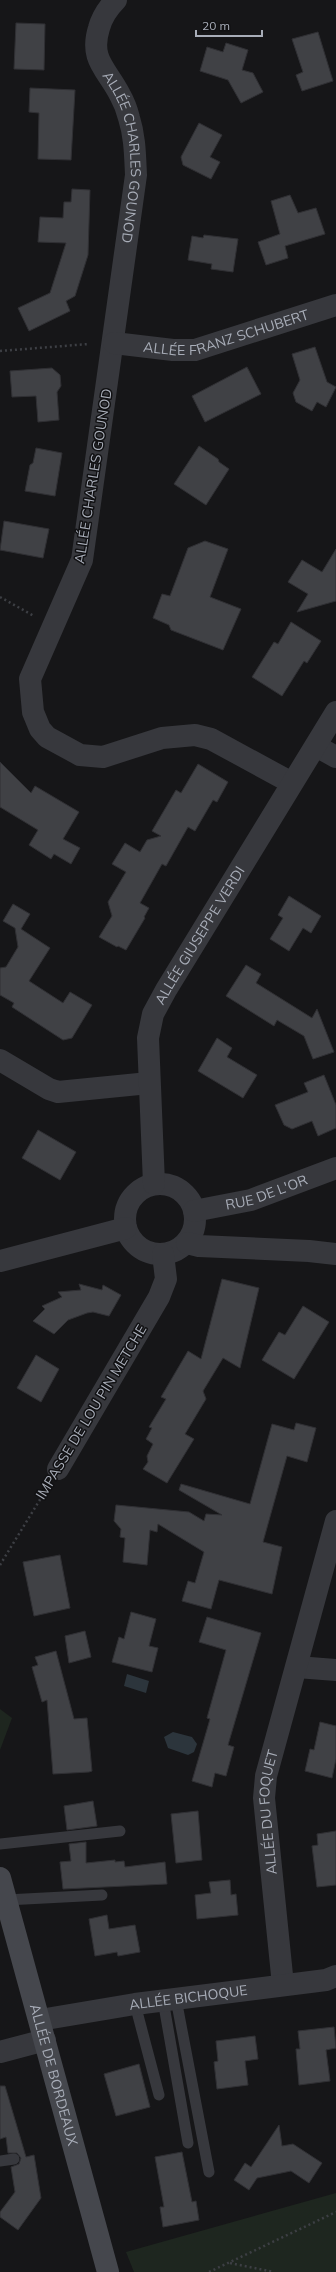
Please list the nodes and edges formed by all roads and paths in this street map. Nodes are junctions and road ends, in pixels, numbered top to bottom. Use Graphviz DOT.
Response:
graph roads {
  1 [pos="116,0"];
  2 [pos="336,305"];
  3 [pos="114,342"];
  4 [pos="0,351"];
  5 [pos="0,597"];
  6 [pos="53,627"];
  7 [pos="336,712"];
  8 [pos="316,746"];
  9 [pos="336,757"];
  10 [pos="292,783"];
  11 [pos="0,1060"];
  12 [pos="149,1083"];
  13 [pos="336,1168"];
  14 [pos="154,1184"];
  15 [pos="194,1211"];
  16 [pos="126,1228"];
  17 [pos="186,1243"];
  18 [pos="163,1254"];
  19 [pos="336,1254"];
  20 [pos="0,1261"];
  21 [pos="58,1469"];
  22 [pos="336,1521"];
  23 [pos="0,1565"];
  24 [pos="297,1667"];
  25 [pos="336,1670"];
  26 [pos="120,1831"];
  27 [pos="0,1844"];
  28 [pos="0,1878"];
  29 [pos="102,1895"];
  30 [pos="6,1900"];
  31 [pos="336,1976"];
  32 [pos="283,1984"];
  33 [pos="170,1999"];
  34 [pos="135,2004"];
  35 [pos="42,2030"];
  36 [pos="0,2052"];
  37 [pos="159,2095"];
  38 [pos="188,2143"];
  39 [pos="14,2159"];
  40 [pos="0,2161"];
  41 [pos="209,2172"];
  42 [pos="336,2212"];
  43 [pos="230,2263"];
  44 [pos="108,2272"];
  45 [pos="209,2272"];
  46 [pos="274,2272"];
  1 -- 3 [label="street, ALLÉE CHARLES GOUNOD"];
  2 -- 3 [label="street, ALLÉE FRANZ SCHUBERT"];
  3 -- 4 [label="path"];
  3 -- 6 [label="street, ALLÉE CHARLES GOUNOD"];
  5 -- 6 [label="path"];
  6 -- 10 [label="street, ALLÉE CHARLES GOUNOD"];
  7 -- 8 [label="street, ALLÉE GIUSEPPE VERDI"];
  8 -- 9 [label="street"];
  8 -- 10 [label="street, ALLÉE GIUSEPPE VERDI"];
  10 -- 12 [label="street, ALLÉE GIUSEPPE VERDI"];
  11 -- 12 [label="street"];
  12 -- 14 [label="street, ALLÉE GIUSEPPE VERDI"];
  13 -- 15 [label="street, RUE DE L'OR"];
  14 -- 15 [label="street"];
  14 -- 16 [label="street"];
  15 -- 17 [label="street"];
  16 -- 18 [label="street"];
  16 -- 20 [label="street"];
  17 -- 18 [label="street"];
  17 -- 19 [label="street"];
  18 -- 21 [label="street, IMPASSE DE LOU PIN METCHE"];
  21 -- 23 [label="path, IMPASSE DE LOU PIN METCHE"];
  22 -- 24 [label="street, ALLÉE DU FOQUET"];
  24 -- 25 [label="street"];
  24 -- 32 [label="street, ALLÉE DU FOQUET"];
  26 -- 27 [label="lane"];
  28 -- 30 [label="main road, ALLÉE DE BORDEAUX"];
  29 -- 30 [label="lane"];
  30 -- 35 [label="main road, ALLÉE DE BORDEAUX"];
  31 -- 32 [label="street, ALLÉE BICHOQUE"];
  32 -- 33 [label="street, ALLÉE BICHOQUE"];
  33 -- 34 [label="street, ALLÉE BICHOQUE"];
  33 -- 38 [label="lane"];
  33 -- 41 [label="lane"];
  34 -- 35 [label="street, ALLÉE BICHOQUE"];
  34 -- 37 [label="lane"];
  35 -- 36 [label="street, ALLÉE BICHOQUE"];
  35 -- 44 [label="main road, ALLÉE DE BORDEAUX"];
  39 -- 40 [label="lane"];
  42 -- 43 [label="path"];
  43 -- 45 [label="path"];
  43 -- 46 [label="path"];
}
